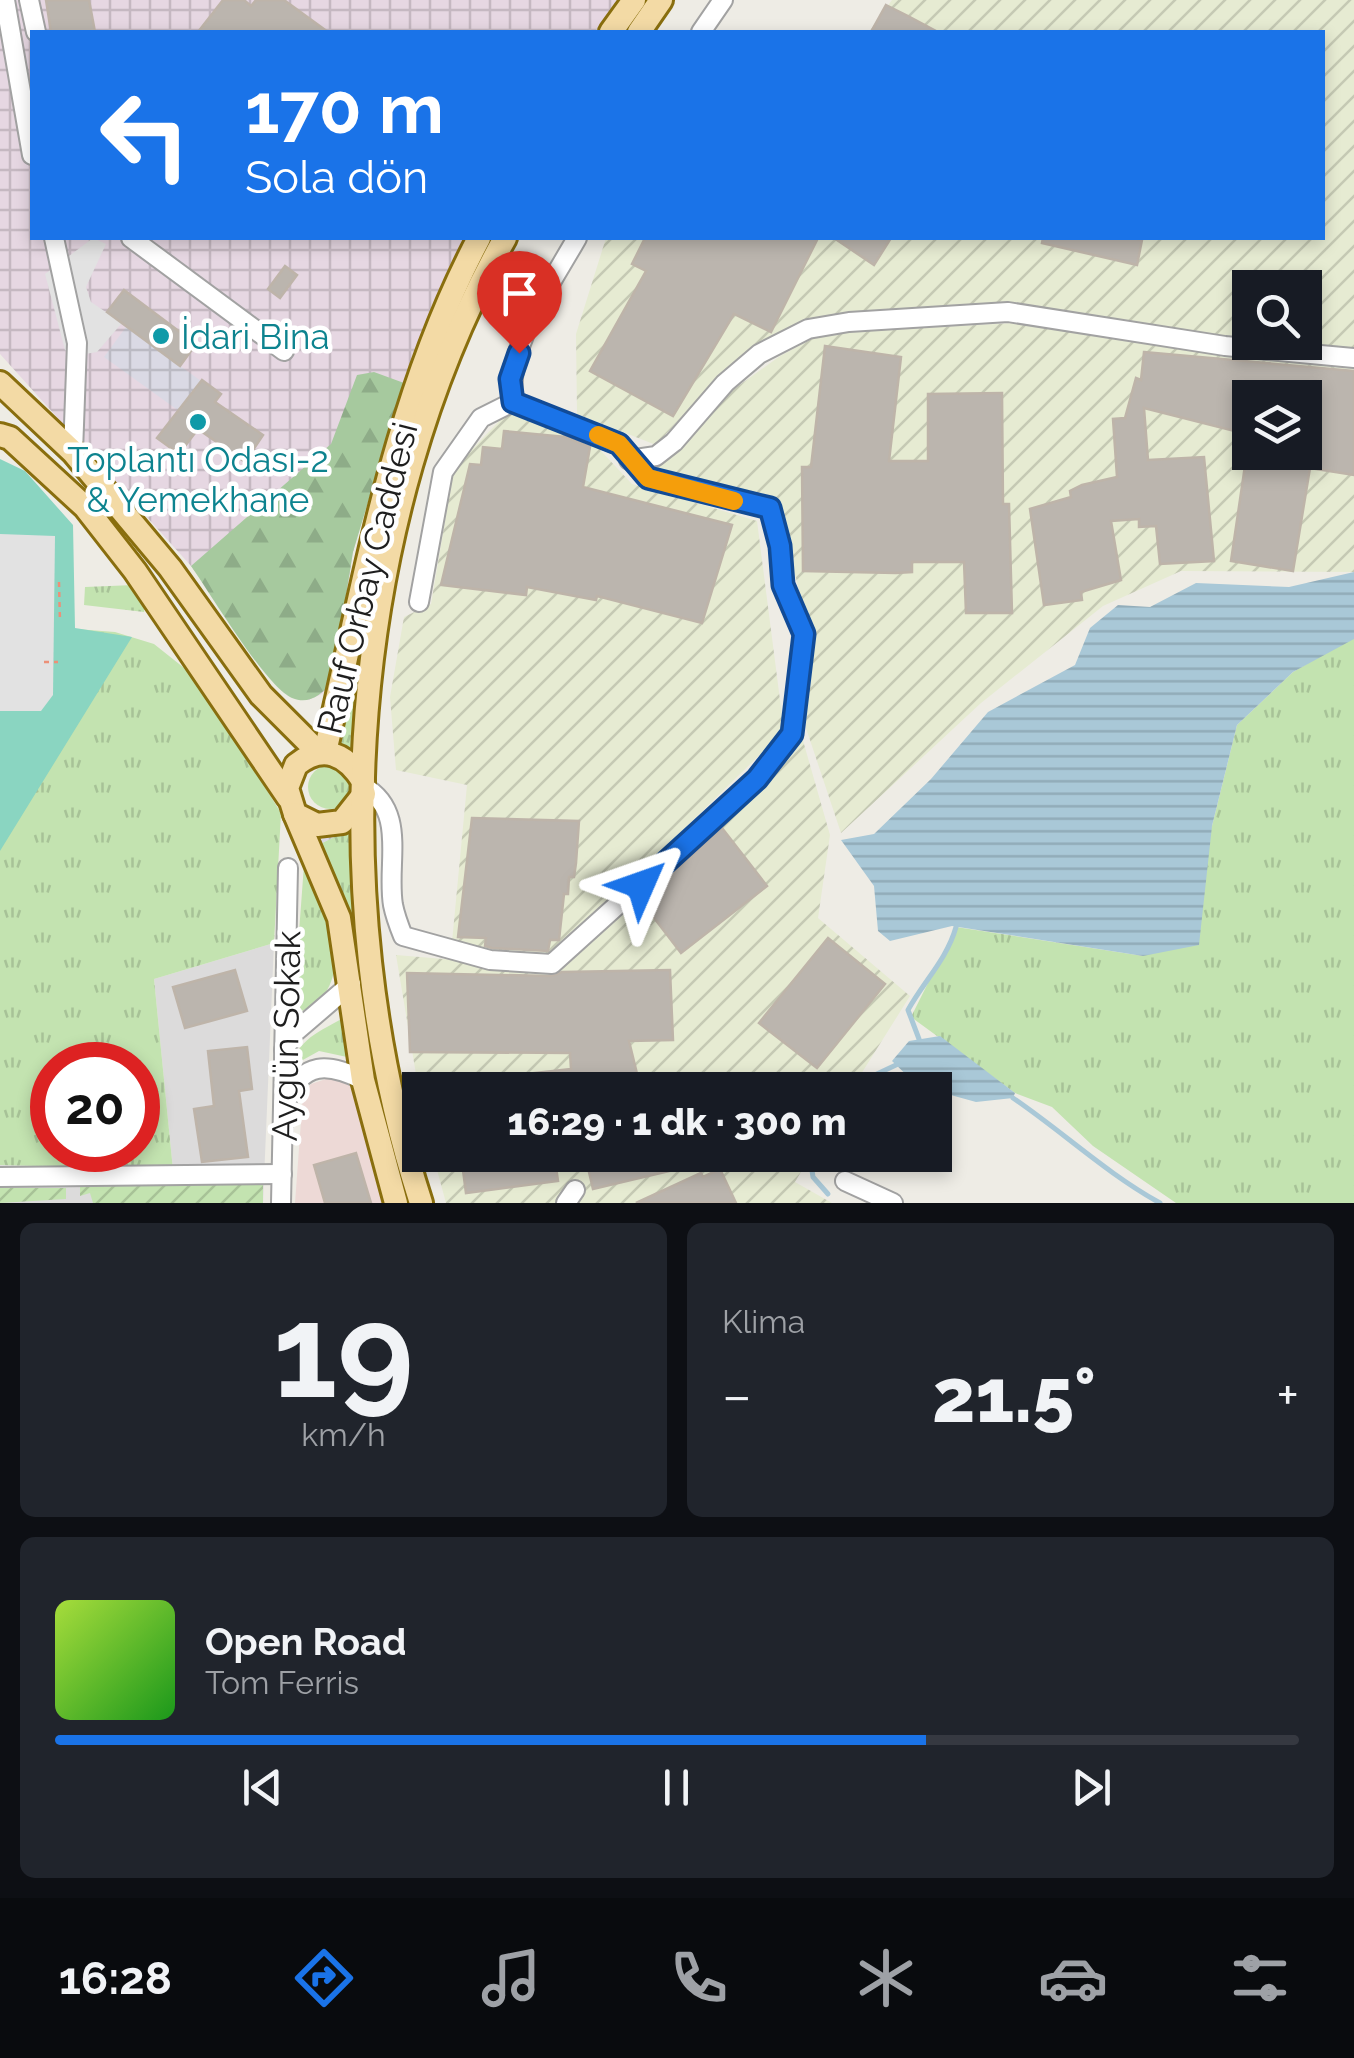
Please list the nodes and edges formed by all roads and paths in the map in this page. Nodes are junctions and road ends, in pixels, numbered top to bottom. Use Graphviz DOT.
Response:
graph roads {
  1 [pos="4,0"];
  2 [pos="634,0"];
  3 [pos="662,0"];
  4 [pos="723,0"];
  5 [pos="29,2"];
  6 [pos="36,30"];
  7 [pos="612,30"];
  8 [pos="640,30"];
  9 [pos="702,30"];
  10 [pos="30,132"];
  11 [pos="54,240"];
  12 [pos="134,240"];
  13 [pos="478,240"];
  14 [pos="504,240"];
  15 [pos="575,240"];
  16 [pos="284,352"];
  17 [pos="1354,358"];
  18 [pos="0,383"];
  19 [pos="513,402"];
  20 [pos="0,435"];
  21 [pos="73,452"];
  22 [pos="629,460"];
  23 [pos="59,582"];
  24 [pos="418,602"];
  25 [pos="60,622"];
  26 [pos="44,662"];
  27 [pos="58,662"];
  28 [pos="338,699"];
  29 [pos="267,702"];
  30 [pos="321,752"];
  31 [pos="363,787"];
  32 [pos="291,805"];
  33 [pos="288,868"];
  34 [pos="351,984"];
  35 [pos="282,1052"];
  36 [pos="362,1080"];
  37 [pos="286,1102"];
  38 [pos="282,1174"];
  39 [pos="0,1176"];
  40 [pos="844,1181"];
  41 [pos="281,1203"];
  42 [pos="396,1203"];
  43 [pos="421,1203"];
  44 [pos="893,1203"];
  1 -- 10 [label="street"];
  2 -- 7 [label="main road"];
  3 -- 8 [label="main road"];
  4 -- 9 [label="street"];
  5 -- 6 [label="street"];
  11 -- 21 [label="street"];
  12 -- 16 [label="street"];
  13 -- 28 [label="main road, Rauf Orbay Caddesi"];
  14 -- 31 [label="main road, Rauf Orbay Caddesi"];
  15 -- 19 [label="street"];
  17 -- 22 [label="street"];
  18 -- 21 [label="main road"];
  19 -- 22 [label="street"];
  19 -- 24 [label="street"];
  20 -- 32 [label="main road"];
  21 -- 29 [label="main road"];
  22 -- 31 [label="street"];
  23 -- 25 [label="path"];
  26 -- 27 [label="path"];
  28 -- 29 [label="main road"];
  28 -- 30 [label="main road, Rauf Orbay Caddesi"];
  29 -- 30 [label="main road"];
  30 -- 31 [label="main road, Rauf Orbay Caddesi"];
  30 -- 32 [label="main road, Rauf Orbay Caddesi"];
  31 -- 32 [label="main road"];
  31 -- 43 [label="main road, Rauf Orbay Caddesi"];
  32 -- 34 [label="main road"];
  33 -- 35 [label="street, Aygün Sokak"];
  34 -- 35 [label="street"];
  34 -- 36 [label="main road"];
  35 -- 37 [label="street, Aygün Sokak"];
  36 -- 37 [label="street"];
  36 -- 42 [label="main road"];
  37 -- 38 [label="street, Aygün Sokak"];
  38 -- 39 [label="street"];
  38 -- 41 [label="street, Aygün Sokak"];
  40 -- 44 [label="street"];
}
